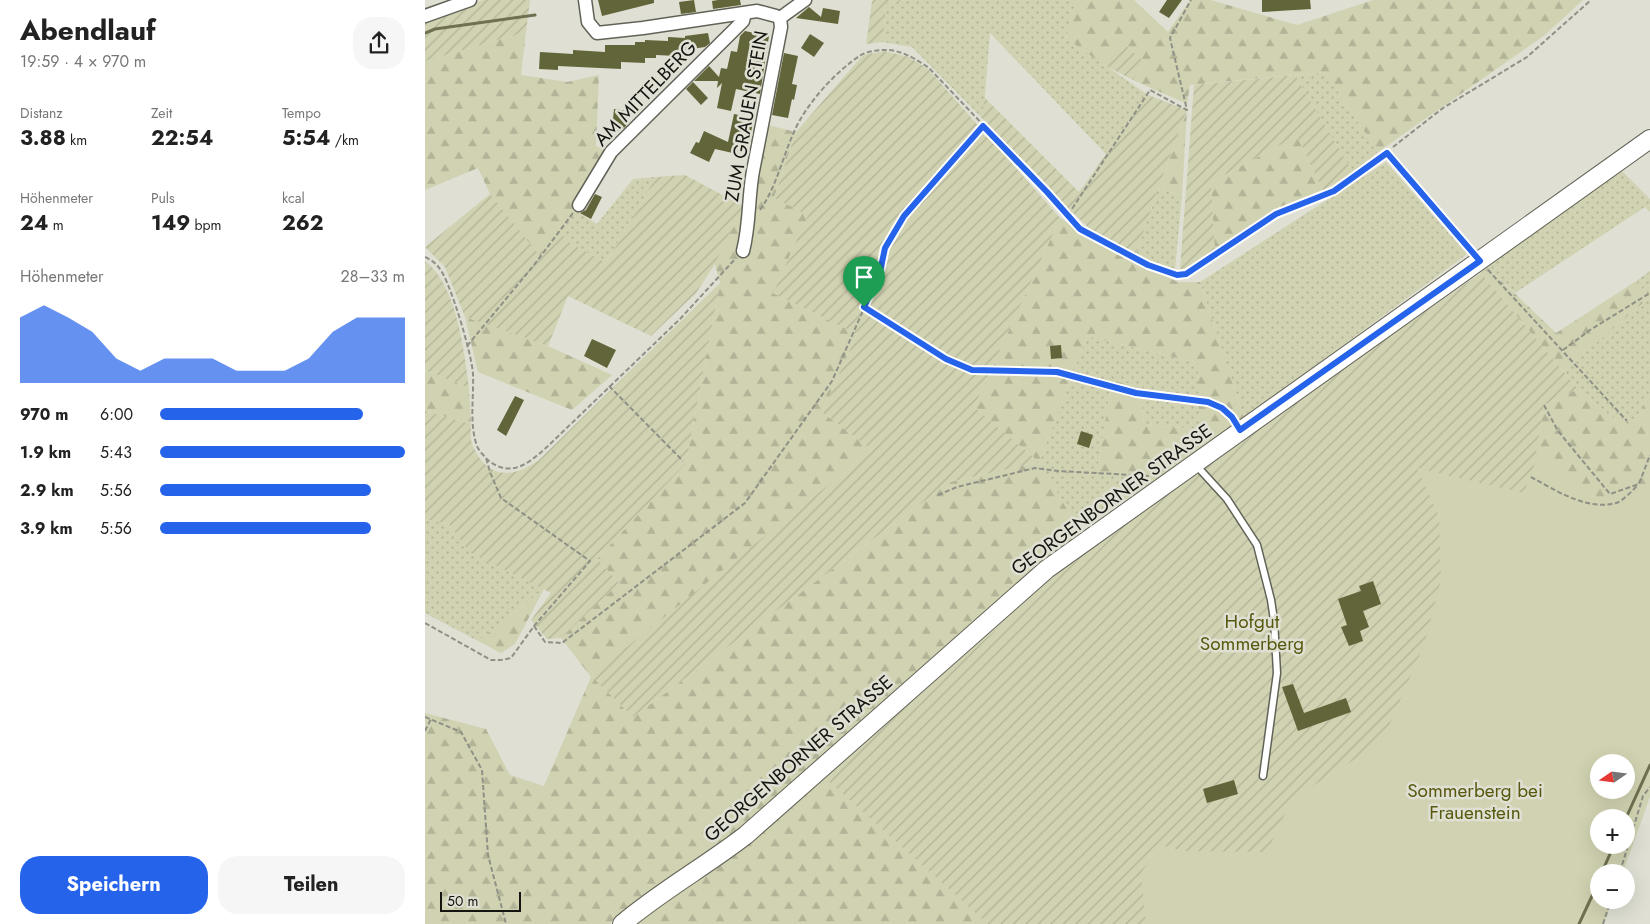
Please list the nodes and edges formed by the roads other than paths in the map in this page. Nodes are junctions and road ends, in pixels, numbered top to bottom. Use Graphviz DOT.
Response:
graph roads {
  1 [pos="470,0"];
  2 [pos="585,0"];
  3 [pos="805,0"];
  4 [pos="792,4"];
  5 [pos="745,14"];
  6 [pos="425,16"];
  7 [pos="780,18"];
  8 [pos="1650,139"];
  9 [pos="1387,153"];
  10 [pos="579,205"];
  11 [pos="743,250"];
  12 [pos="1480,261"];
  13 [pos="1194,463"];
  14 [pos="1263,776"];
  15 [pos="621,924"];
  1 -- 6 [label="street"];
  2 -- 5 [label="street, AM MITTELBERG"];
  3 -- 4 [label="street, ZUM GRAUEN STEIN"];
  4 -- 7 [label="street, ZUM GRAUEN STEIN"];
  5 -- 7 [label="street, AM MITTELBERG"];
  5 -- 10 [label="street, AM MITTELBERG"];
  7 -- 11 [label="street, ZUM GRAUEN STEIN"];
  8 -- 12 [label="main road, GEORGENBORNER STRASSE"];
  9 -- 12 [label="lane"];
  12 -- 13 [label="main road, GEORGENBORNER STRASSE"];
  13 -- 14 [label="lane"];
  13 -- 15 [label="main road, GEORGENBORNER STRASSE"];
}
